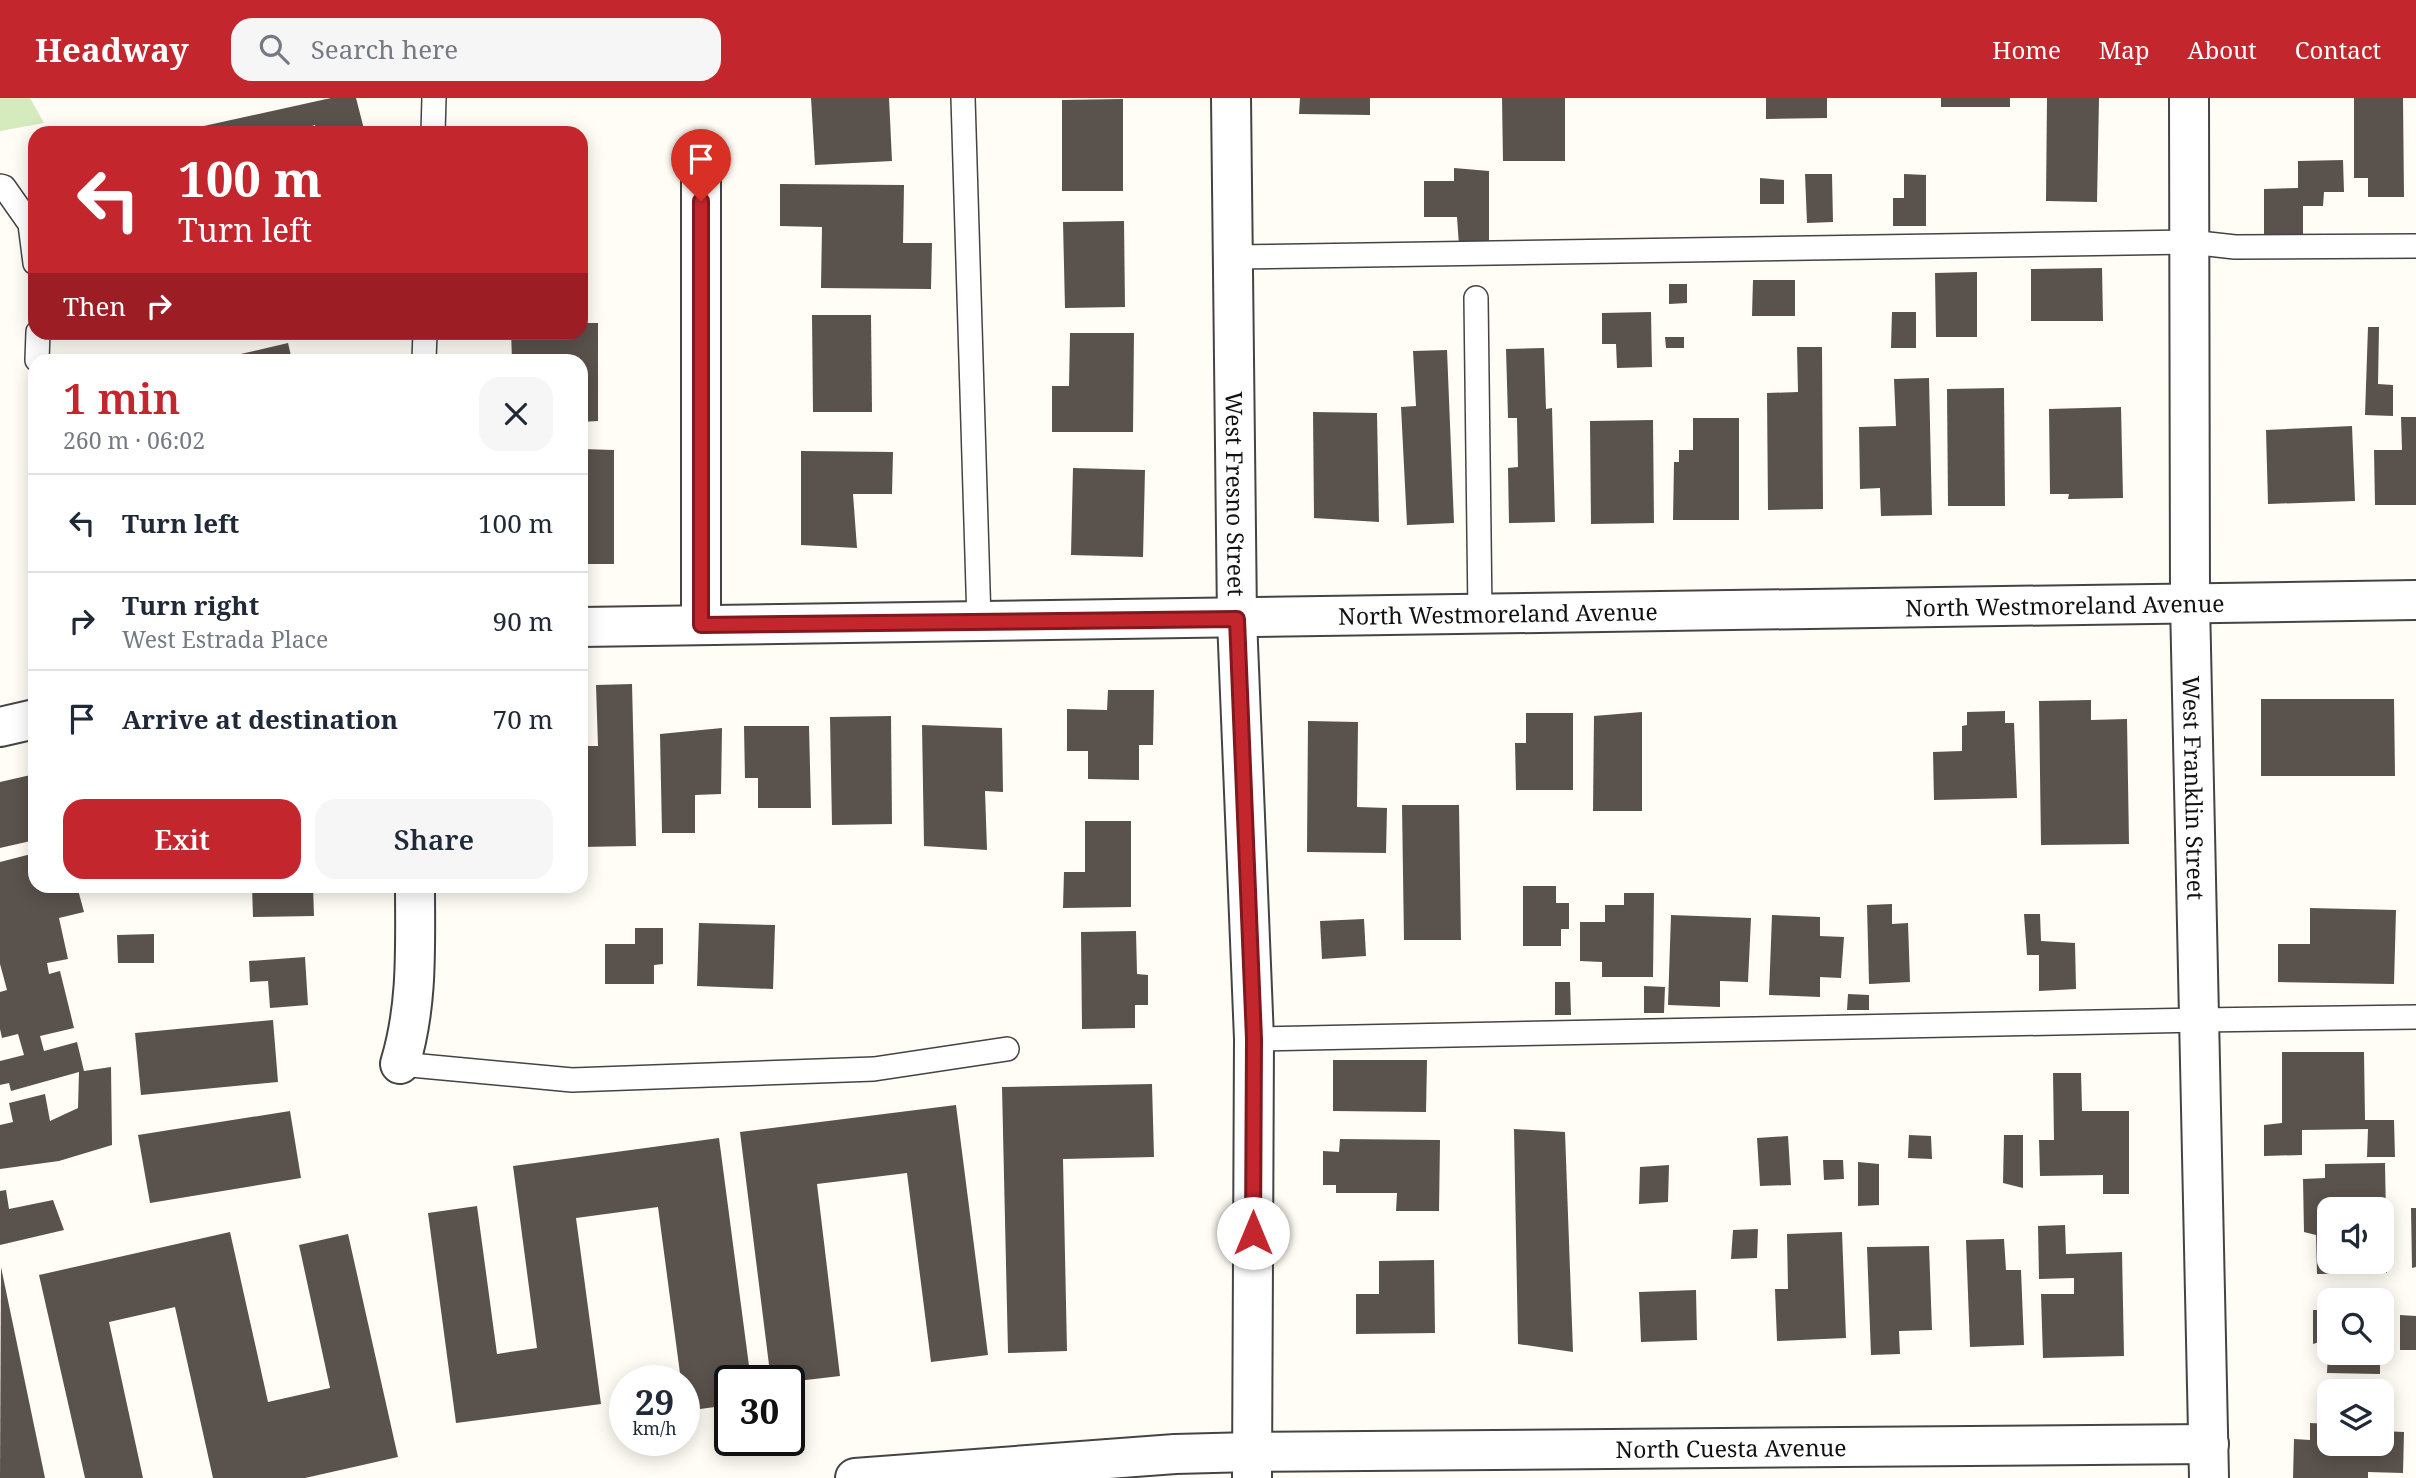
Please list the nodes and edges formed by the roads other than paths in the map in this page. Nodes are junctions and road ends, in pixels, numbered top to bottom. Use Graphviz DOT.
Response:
graph roads {
  1 [pos="434,98"];
  2 [pos="963,98"];
  3 [pos="1231,98"];
  4 [pos="2189,98"];
  5 [pos="433,126"];
  6 [pos="701,174"];
  7 [pos="0,186"];
  8 [pos="28,221"];
  9 [pos="2190,242"];
  10 [pos="2416,246"];
  11 [pos="1233,257"];
  12 [pos="1476,298"];
  13 [pos="2416,600"];
  14 [pos="2190,602"];
  15 [pos="1480,614"];
  16 [pos="1237,619"];
  17 [pos="979,621"];
  18 [pos="701,625"];
  19 [pos="588,627"];
  20 [pos="28,721"];
  21 [pos="0,727"];
  22 [pos="415,893"];
  23 [pos="2416,1017"];
  24 [pos="2200,1020"];
  25 [pos="1254,1039"];
  26 [pos="1007,1049"];
  27 [pos="400,1064"];
  28 [pos="2209,1461"];
  29 [pos="1252,1465"];
  30 [pos="855,1478"];
  1 -- 5 [label="lane"];
  2 -- 17 [label="lane"];
  3 -- 11 [label="street, West Fresno Street"];
  4 -- 9 [label="street, West Franklin Street"];
  6 -- 18 [label="street"];
  7 -- 8 [label="lane"];
  9 -- 10 [label="lane"];
  9 -- 11 [label="lane"];
  9 -- 14 [label="street, West Franklin Street"];
  11 -- 16 [label="street, West Fresno Street"];
  12 -- 15 [label="lane"];
  13 -- 14 [label="street, North Westmoreland Avenue"];
  14 -- 15 [label="street, North Westmoreland Avenue"];
  14 -- 24 [label="street, West Franklin Street"];
  15 -- 16 [label="street, North Westmoreland Avenue"];
  16 -- 17 [label="street, North Westmoreland Avenue"];
  16 -- 25 [label="street, West Fresno Street"];
  17 -- 18 [label="street, North Westmoreland Avenue"];
  18 -- 19 [label="street, North Westmoreland Avenue"];
  20 -- 21 [label="street"];
  22 -- 27 [label="street"];
  23 -- 24 [label="lane"];
  24 -- 25 [label="lane"];
  24 -- 28 [label="street, West Franklin Street"];
  25 -- 29 [label="street, West Fresno Street"];
  26 -- 27 [label="lane"];
  28 -- 29 [label="street, North Cuesta Avenue"];
  29 -- 30 [label="street, North Cuesta Avenue"];
}
